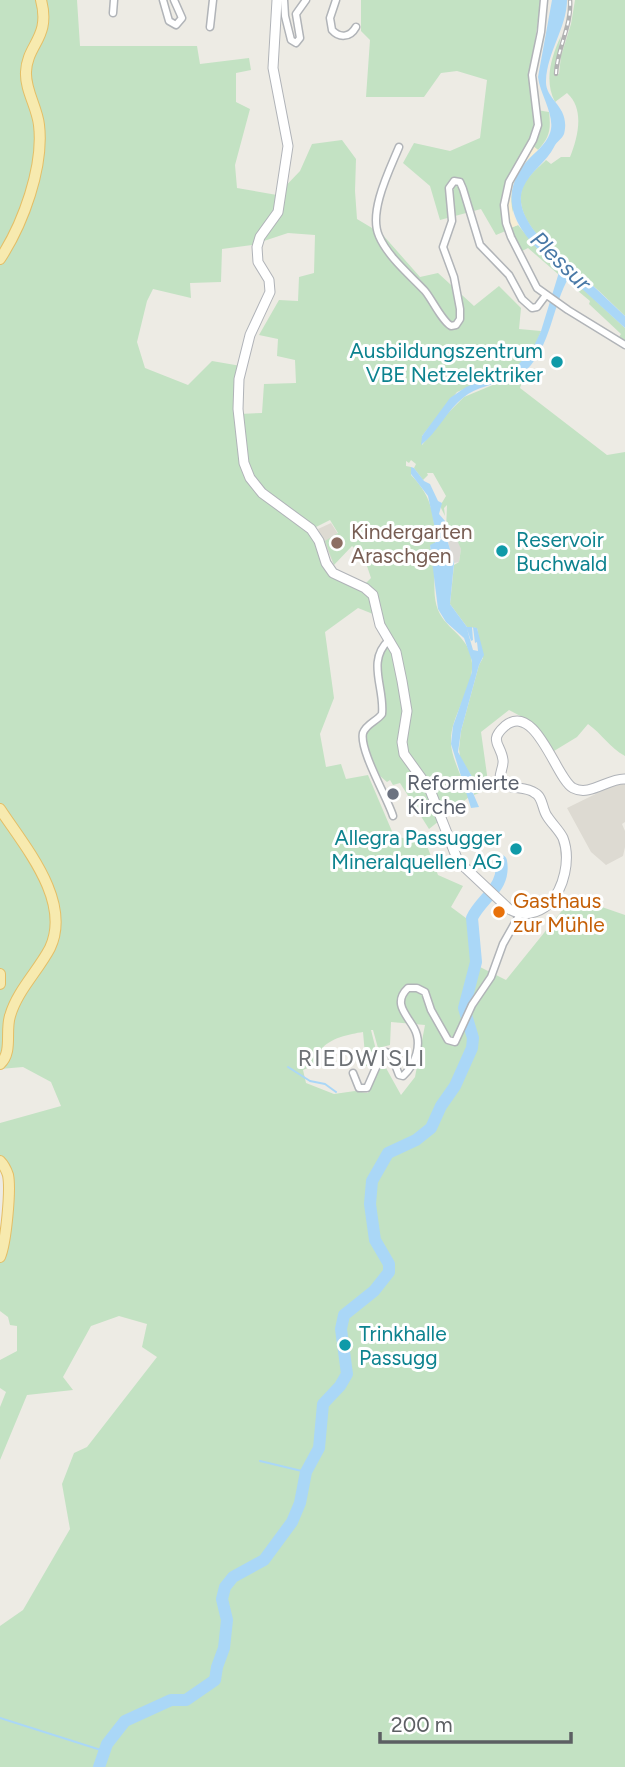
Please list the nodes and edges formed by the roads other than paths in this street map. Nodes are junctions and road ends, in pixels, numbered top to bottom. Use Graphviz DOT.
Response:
graph roads {
  1 [pos="41,0"];
  2 [pos="114,0"];
  3 [pos="163,0"];
  4 [pos="174,0"];
  5 [pos="214,0"];
  6 [pos="277,0"];
  7 [pos="284,0"];
  8 [pos="306,0"];
  9 [pos="336,0"];
  10 [pos="544,0"];
  11 [pos="113,13"];
  12 [pos="210,27"];
  13 [pos="355,27"];
  14 [pos="399,146"];
  15 [pos="0,259"];
  16 [pos="547,296"];
  17 [pos="625,345"];
  18 [pos="389,640"];
  19 [pos="625,779"];
  20 [pos="0,809"];
  21 [pos="393,816"];
  22 [pos="520,914"];
  23 [pos="0,974"];
  24 [pos="0,984"];
  25 [pos="0,1064"];
  26 [pos="353,1073"];
  27 [pos="0,1161"];
  28 [pos="0,1257"];
  1 -- 15 [label="main road"];
  2 -- 11 [label="street"];
  3 -- 4 [label="street"];
  5 -- 12 [label="street"];
  6 -- 18 [label="street"];
  7 -- 8 [label="street"];
  9 -- 13 [label="street"];
  10 -- 16 [label="street"];
  14 -- 16 [label="street"];
  16 -- 17 [label="street"];
  18 -- 21 [label="street"];
  18 -- 22 [label="street"];
  19 -- 22 [label="street"];
  20 -- 25 [label="main road"];
  22 -- 26 [label="street"];
  23 -- 24 [label="main road"];
  27 -- 28 [label="main road"];
}
